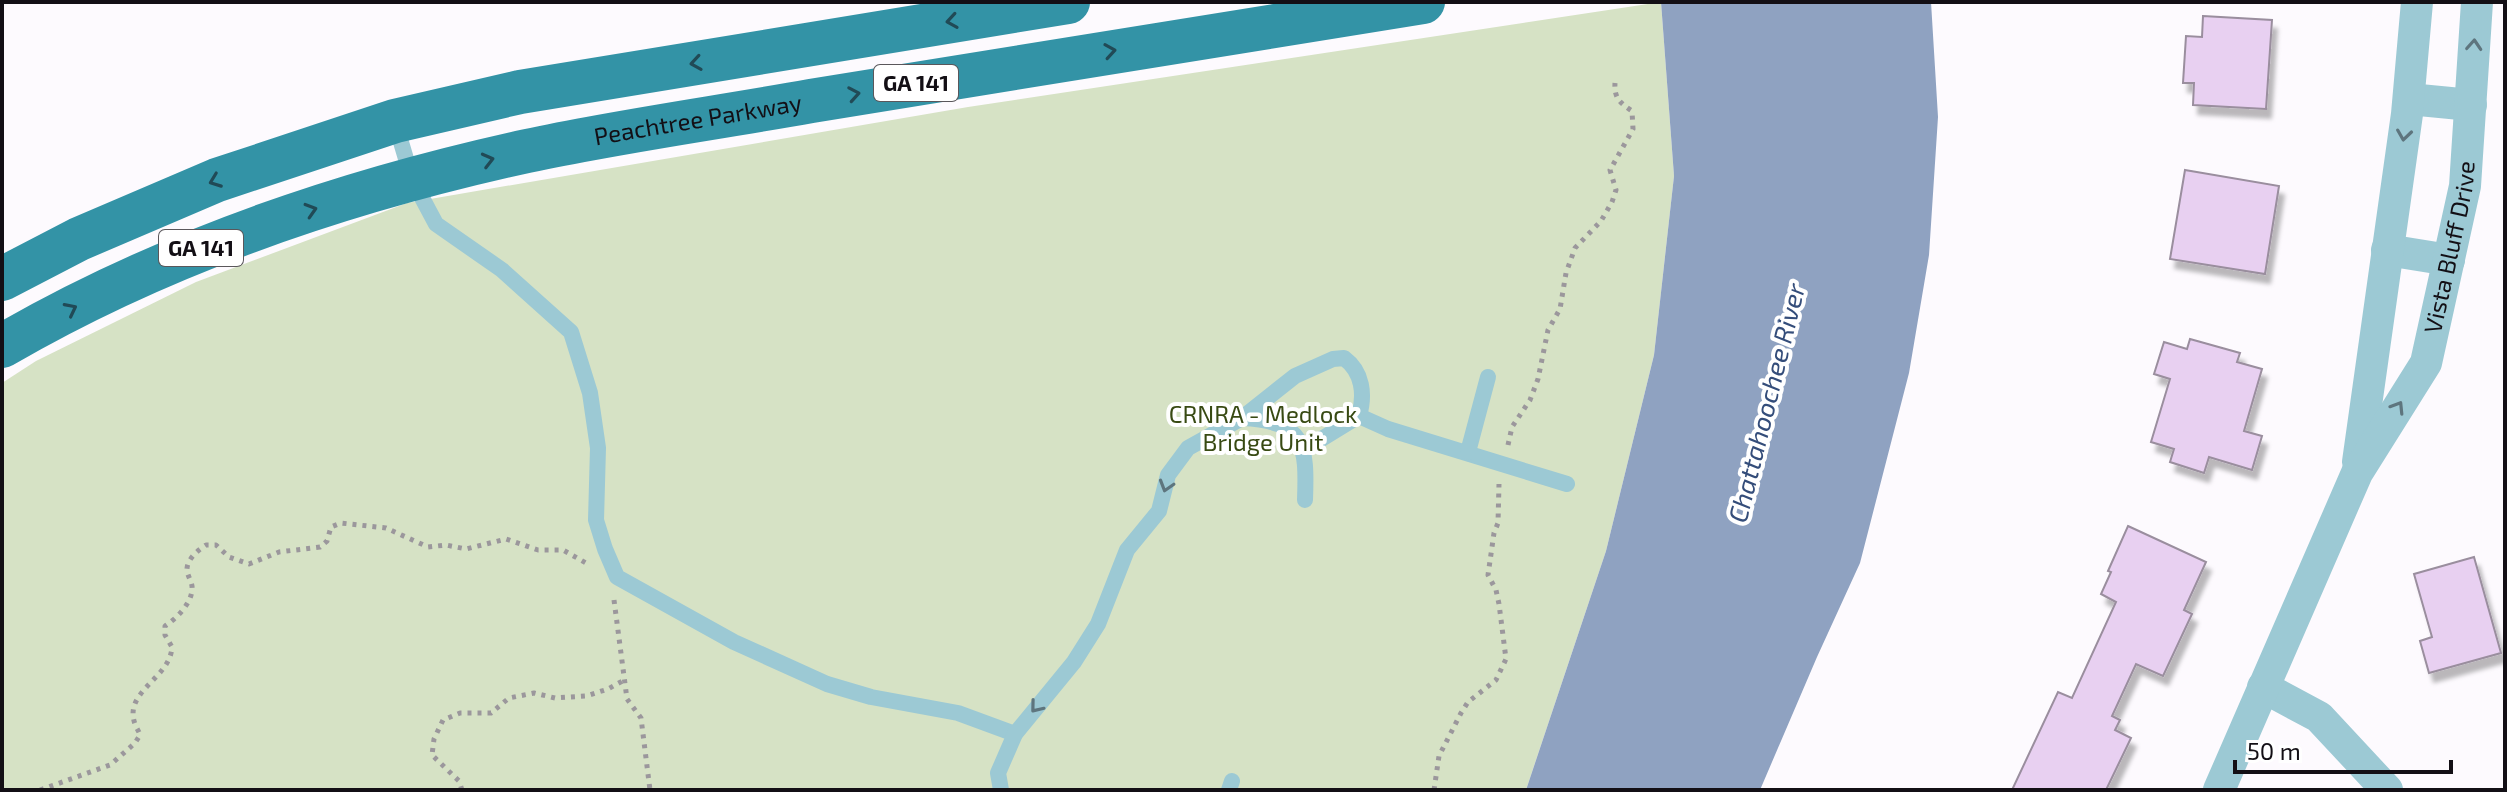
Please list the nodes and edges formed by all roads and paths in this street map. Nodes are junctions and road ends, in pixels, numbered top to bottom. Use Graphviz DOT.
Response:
graph roads {
  1 [pos="1068,2"];
  2 [pos="1423,2"];
  3 [pos="2417,2"];
  4 [pos="2477,2"];
  5 [pos="1615,83"];
  6 [pos="2409,99"];
  7 [pos="2471,105"];
  8 [pos="395,121"];
  9 [pos="412,179"];
  10 [pos="2387,250"];
  11 [pos="2449,260"];
  12 [pos="2,279"];
  13 [pos="2,346"];
  14 [pos="1488,377"];
  15 [pos="1359,416"];
  16 [pos="1242,418"];
  17 [pos="1303,445"];
  18 [pos="1468,452"];
  19 [pos="1500,462"];
  20 [pos="2357,473"];
  21 [pos="1567,484"];
  22 [pos="1305,500"];
  23 [pos="617,577"];
  24 [pos="626,679"];
  25 [pos="2263,687"];
  26 [pos="1015,734"];
  27 [pos="40,790"];
  28 [pos="462,790"];
  29 [pos="650,790"];
  30 [pos="1001,790"];
  31 [pos="1434,790"];
  32 [pos="2219,790"];
  33 [pos="2387,790"];
  1 -- 8 [label="highway, GA 141, one-way"];
  9 -- 2 [label="highway, Peachtree Parkway / GA 141, one-way"];
  3 -- 6 [label="street, Vista Bluff Drive"];
  7 -- 4 [label="street, Vista Bluff Drive, one-way"];
  5 -- 19 [label="path"];
  6 -- 7 [label="street"];
  6 -- 10 [label="street, Vista Bluff Drive, one-way"];
  7 -- 11 [label="street, Vista Bluff Drive"];
  8 -- 9 [label="lane"];
  8 -- 12 [label="highway, GA 141, one-way"];
  13 -- 9 [label="highway, Peachtree Parkway / GA 141, one-way"];
  9 -- 23 [label="lane"];
  10 -- 11 [label="street"];
  10 -- 20 [label="street, Vista Bluff Drive"];
  20 -- 11 [label="street, Vista Bluff Drive, one-way"];
  14 -- 18 [label="lane"];
  15 -- 16 [label="lane"];
  15 -- 17 [label="lane"];
  15 -- 18 [label="lane"];
  16 -- 17 [label="lane"];
  16 -- 26 [label="lane, one-way"];
  17 -- 22 [label="lane"];
  18 -- 19 [label="lane"];
  19 -- 21 [label="lane"];
  19 -- 31 [label="path"];
  20 -- 25 [label="street, Vista Bluff Drive"];
  23 -- 24 [label="path"];
  23 -- 26 [label="lane"];
  23 -- 27 [label="path"];
  24 -- 28 [label="path"];
  24 -- 29 [label="path"];
  25 -- 32 [label="street, Vista Bluff Drive"];
  25 -- 33 [label="street"];
  26 -- 30 [label="lane"];
}
